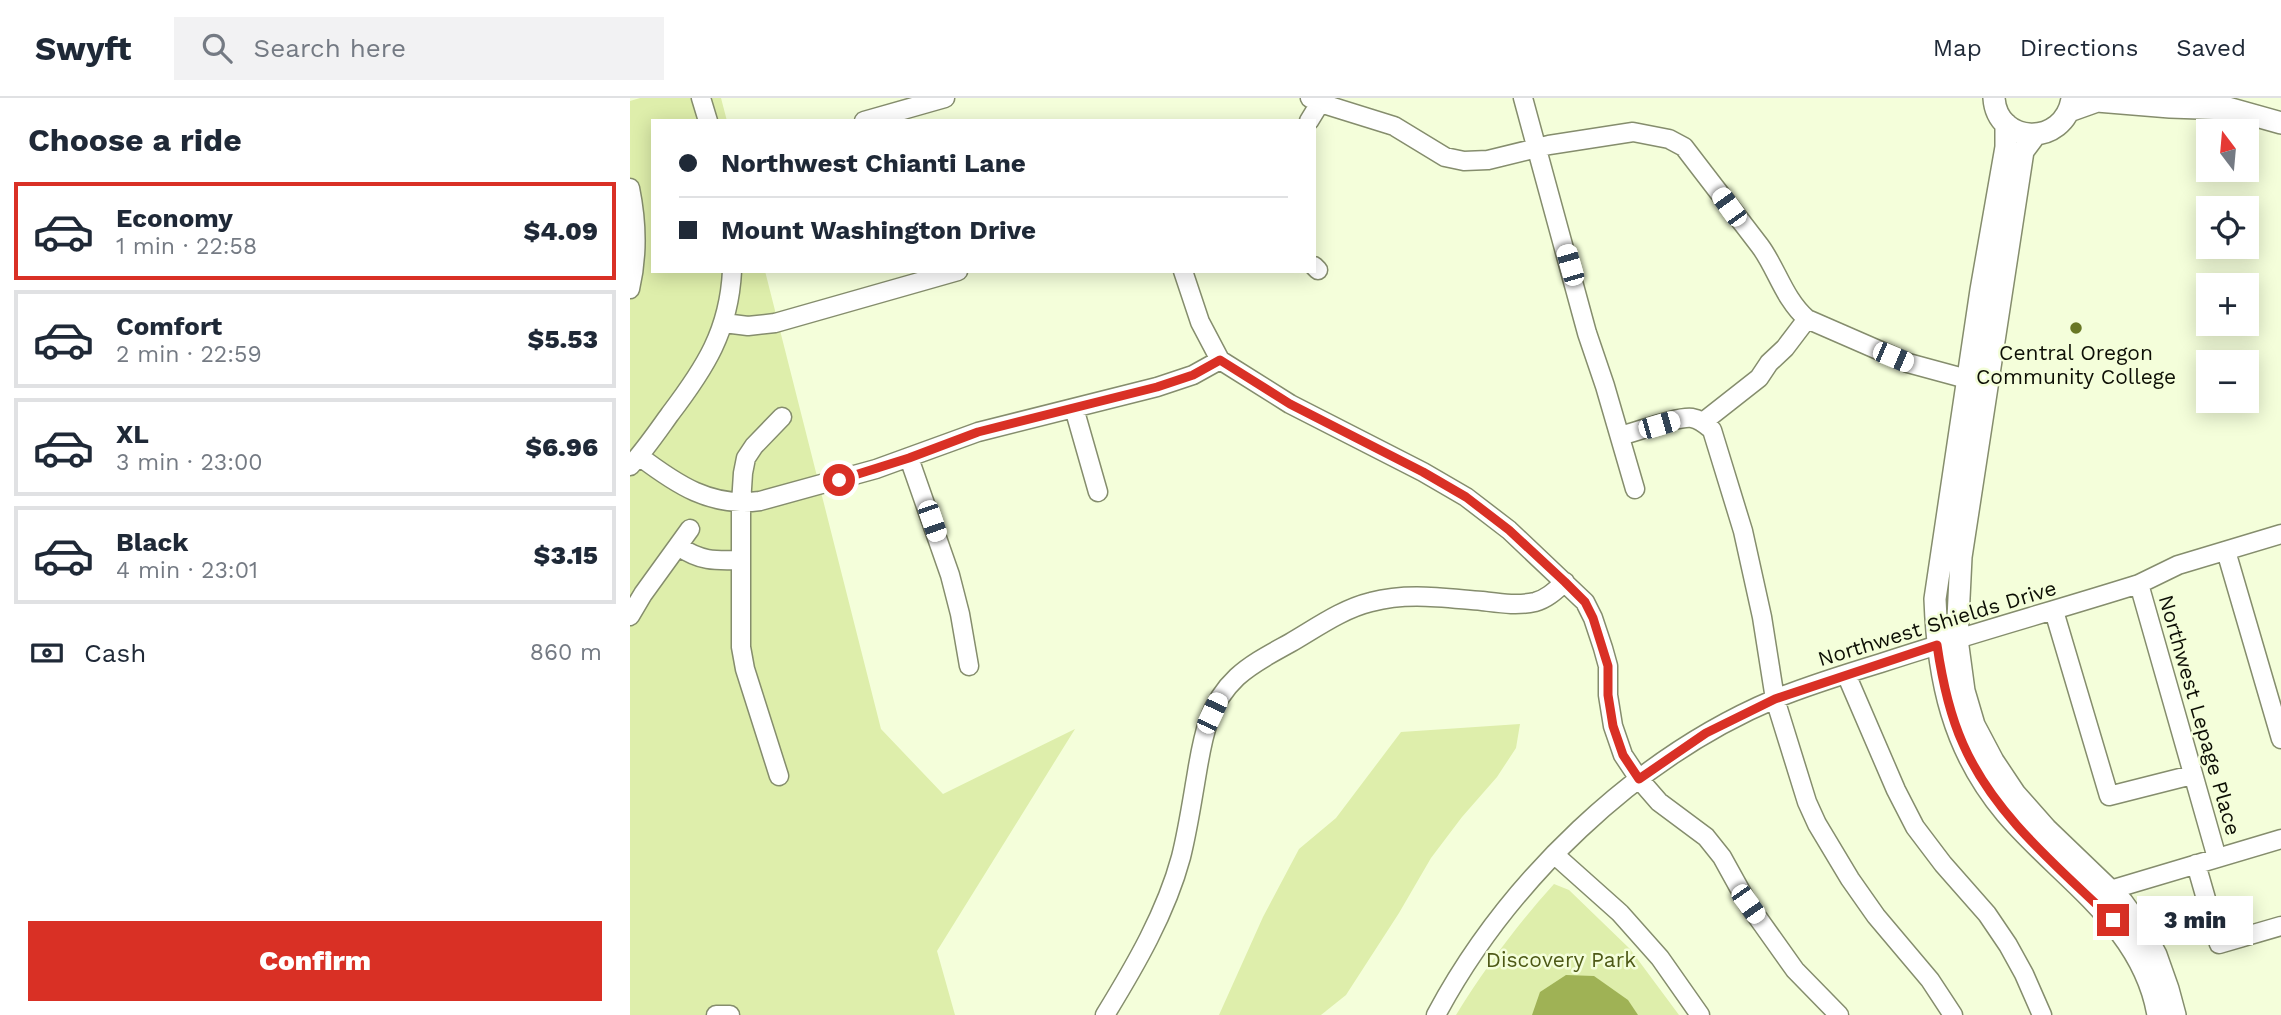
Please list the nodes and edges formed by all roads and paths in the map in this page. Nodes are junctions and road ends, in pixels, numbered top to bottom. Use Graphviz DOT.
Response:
graph roads {
  1 [pos="701,98"];
  2 [pos="945,98"];
  3 [pos="1523,98"];
  4 [pos="2191,98"];
  5 [pos="1993,100"];
  6 [pos="1315,101"];
  7 [pos="2070,104"];
  8 [pos="2229,109"];
  9 [pos="707,119"];
  10 [pos="871,119"];
  11 [pos="1310,119"];
  12 [pos="2281,123"];
  13 [pos="2006,124"];
  14 [pos="2035,135"];
  15 [pos="1538,149"];
  16 [pos="630,188"];
  17 [pos="732,273"];
  18 [pos="950,273"];
  19 [pos="1184,273"];
  20 [pos="630,289"];
  21 [pos="1807,319"];
  22 [pos="724,323"];
  23 [pos="1220,360"];
  24 [pos="1968,379"];
  25 [pos="1074,408"];
  26 [pos="782,417"];
  27 [pos="1703,422"];
  28 [pos="1620,436"];
  29 [pos="909,458"];
  30 [pos="634,461"];
  31 [pos="1635,489"];
  32 [pos="1098,492"];
  33 [pos="741,504"];
  34 [pos="690,529"];
  35 [pos="2281,534"];
  36 [pos="678,546"];
  37 [pos="2226,551"];
  38 [pos="740,560"];
  39 [pos="1565,582"];
  40 [pos="2139,584"];
  41 [pos="2054,611"];
  42 [pos="630,616"];
  43 [pos="1947,642"];
  44 [pos="970,666"];
  45 [pos="1846,674"];
  46 [pos="1775,699"];
  47 [pos="2281,739"];
  48 [pos="2192,775"];
  49 [pos="779,776"];
  50 [pos="1639,779"];
  51 [pos="2281,839"];
  52 [pos="1555,855"];
  53 [pos="2217,858"];
  54 [pos="2196,864"];
  55 [pos="2110,890"];
  56 [pos="2281,926"];
  57 [pos="716,1015"];
  58 [pos="730,1015"];
  59 [pos="1105,1015"];
  60 [pos="1436,1015"];
  61 [pos="1700,1015"];
  62 [pos="1839,1015"];
  63 [pos="1953,1015"];
  64 [pos="2042,1015"];
  65 [pos="2158,1015"];
  66 [pos="2175,1015"];
  1 -- 9 [label="street"];
  2 -- 10 [label="street"];
  3 -- 15 [label="street"];
  4 -- 8 [label="main road"];
  5 -- 13 [label="main road"];
  6 -- 11 [label="street"];
  6 -- 15 [label="street"];
  7 -- 8 [label="main road"];
  7 -- 14 [label="main road"];
  8 -- 12 [label="main road"];
  13 -- 14 [label="main road"];
  13 -- 24 [label="main road"];
  14 -- 43 [label="main road"];
  15 -- 21 [label="street"];
  15 -- 28 [label="street"];
  16 -- 20 [label="street"];
  17 -- 22 [label="street"];
  18 -- 22 [label="street"];
  19 -- 23 [label="street"];
  21 -- 24 [label="street"];
  21 -- 27 [label="street"];
  22 -- 30 [label="street"];
  23 -- 25 [label="street"];
  23 -- 39 [label="street"];
  24 -- 43 [label="main road"];
  25 -- 29 [label="street"];
  25 -- 32 [label="street"];
  26 -- 33 [label="street"];
  27 -- 28 [label="street"];
  27 -- 46 [label="street"];
  28 -- 31 [label="street"];
  29 -- 33 [label="street"];
  29 -- 44 [label="street"];
  30 -- 33 [label="street"];
  33 -- 38 [label="street"];
  34 -- 36 [label="street"];
  35 -- 37 [label="street, Northwest Shields Drive"];
  36 -- 38 [label="street"];
  36 -- 42 [label="street"];
  37 -- 40 [label="street, Northwest Shields Drive"];
  37 -- 47 [label="street"];
  38 -- 49 [label="street"];
  39 -- 50 [label="street"];
  39 -- 59 [label="street"];
  40 -- 41 [label="street, Northwest Shields Drive"];
  40 -- 48 [label="street, Northwest Lepage Place"];
  41 -- 43 [label="street, Northwest Shields Drive"];
  41 -- 48 [label="street"];
  43 -- 45 [label="street, Northwest Shields Drive"];
  43 -- 55 [label="main road"];
  43 -- 65 [label="main road"];
  45 -- 46 [label="street, Northwest Shields Drive"];
  45 -- 64 [label="street"];
  46 -- 50 [label="street, Northwest Shields Drive"];
  46 -- 63 [label="street"];
  48 -- 53 [label="street, Northwest Lepage Place"];
  50 -- 52 [label="street, Northwest Shields Drive"];
  50 -- 62 [label="street"];
  51 -- 53 [label="street"];
  52 -- 60 [label="street, Northwest Shields Drive"];
  52 -- 61 [label="street"];
  53 -- 54 [label="street"];
  54 -- 55 [label="street"];
  54 -- 56 [label="street"];
  55 -- 66 [label="main road"];
  57 -- 58 [label="street"];
}
